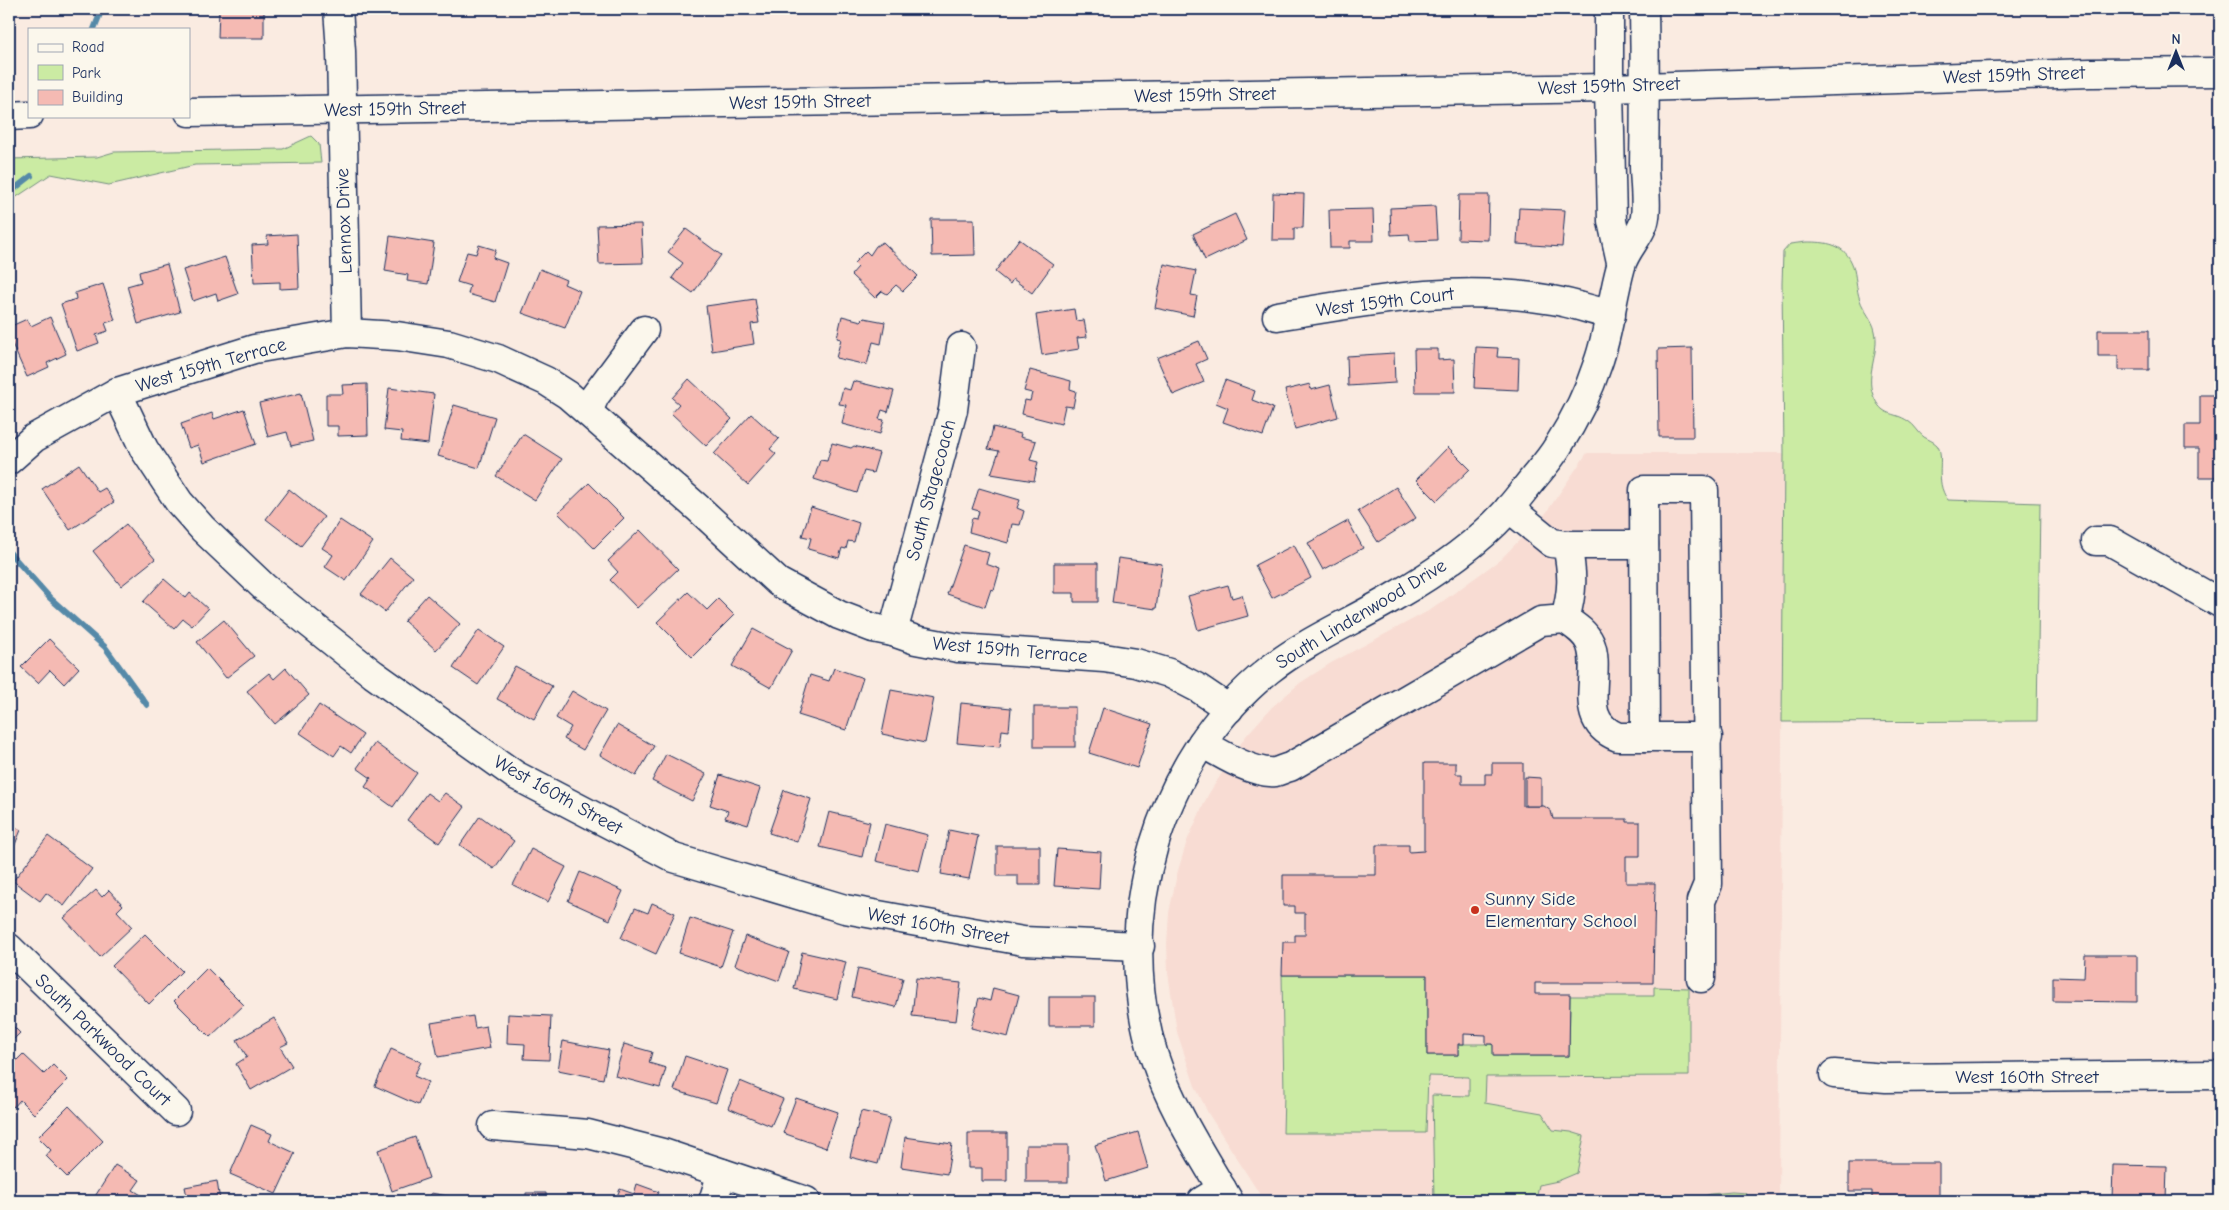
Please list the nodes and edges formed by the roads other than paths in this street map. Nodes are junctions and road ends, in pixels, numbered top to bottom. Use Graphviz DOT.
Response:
graph roads {
  1 [pos="338,9"];
  2 [pos="1610,9"];
  3 [pos="1644,9"];
  4 [pos="2220,72"];
  5 [pos="1645,87"];
  6 [pos="1608,88"];
  7 [pos="341,110"];
  8 [pos="190,112"];
  9 [pos="28,115"];
  10 [pos="9,116"];
  11 [pos="1621,262"];
  12 [pos="1611,315"];
  13 [pos="1277,316"];
  14 [pos="644,330"];
  15 [pos="347,333"];
  16 [pos="961,347"];
  17 [pos="117,392"];
  18 [pos="588,411"];
  19 [pos="9,460"];
  20 [pos="1509,508"];
  21 [pos="2096,541"];
  22 [pos="1567,545"];
  23 [pos="1644,546"];
  24 [pos="2220,603"];
  25 [pos="1565,620"];
  26 [pos="893,632"];
  27 [pos="1229,709"];
  28 [pos="1708,737"];
  29 [pos="1645,738"];
  30 [pos="1202,743"];
  31 [pos="1140,946"];
  32 [pos="9,948"];
  33 [pos="1701,978"];
  34 [pos="1834,1074"];
  35 [pos="2220,1075"];
  36 [pos="176,1111"];
  37 [pos="493,1126"];
  38 [pos="722,1173"];
  39 [pos="1218,1197"];
  40 [pos="713,1201"];
  41 [pos="806,1201"];
  1 -- 7 [label="street, Lennox Drive"];
  2 -- 6 [label="street, South Lindenwood Drive"];
  3 -- 5 [label="street, South Lindenwood Drive"];
  4 -- 5 [label="street, West 159th Street"];
  5 -- 6 [label="street, West 159th Street"];
  5 -- 11 [label="street, South Lindenwood Drive"];
  6 -- 7 [label="street, West 159th Street"];
  6 -- 11 [label="street, South Lindenwood Drive"];
  7 -- 8 [label="street, West 159th Street"];
  7 -- 15 [label="street, Lennox Drive"];
  9 -- 10 [label="street"];
  11 -- 12 [label="street, South Lindenwood Drive"];
  12 -- 13 [label="street, West 159th Court"];
  12 -- 20 [label="street, South Lindenwood Drive"];
  14 -- 18 [label="street"];
  15 -- 17 [label="street, West 159th Terrace"];
  15 -- 18 [label="street, West 159th Terrace"];
  16 -- 26 [label="street, South Stagecoach"];
  17 -- 19 [label="street, West 159th Terrace"];
  17 -- 31 [label="street, West 160th Street"];
  18 -- 26 [label="street, West 159th Terrace"];
  20 -- 22 [label="street"];
  20 -- 27 [label="street, South Lindenwood Drive"];
  21 -- 24 [label="street"];
  22 -- 23 [label="street"];
  22 -- 25 [label="street"];
  23 -- 28 [label="street"];
  23 -- 29 [label="street"];
  25 -- 29 [label="street"];
  25 -- 30 [label="street"];
  26 -- 27 [label="street, West 159th Terrace"];
  27 -- 30 [label="street, South Lindenwood Drive"];
  28 -- 29 [label="street"];
  28 -- 33 [label="street"];
  30 -- 31 [label="street, South Lindenwood Drive"];
  31 -- 39 [label="street, South Lindenwood Drive"];
  32 -- 36 [label="street, South Parkwood Court"];
  34 -- 35 [label="street, West 160th Street"];
  37 -- 38 [label="street"];
  38 -- 40 [label="street"];
  38 -- 41 [label="street"];
}
